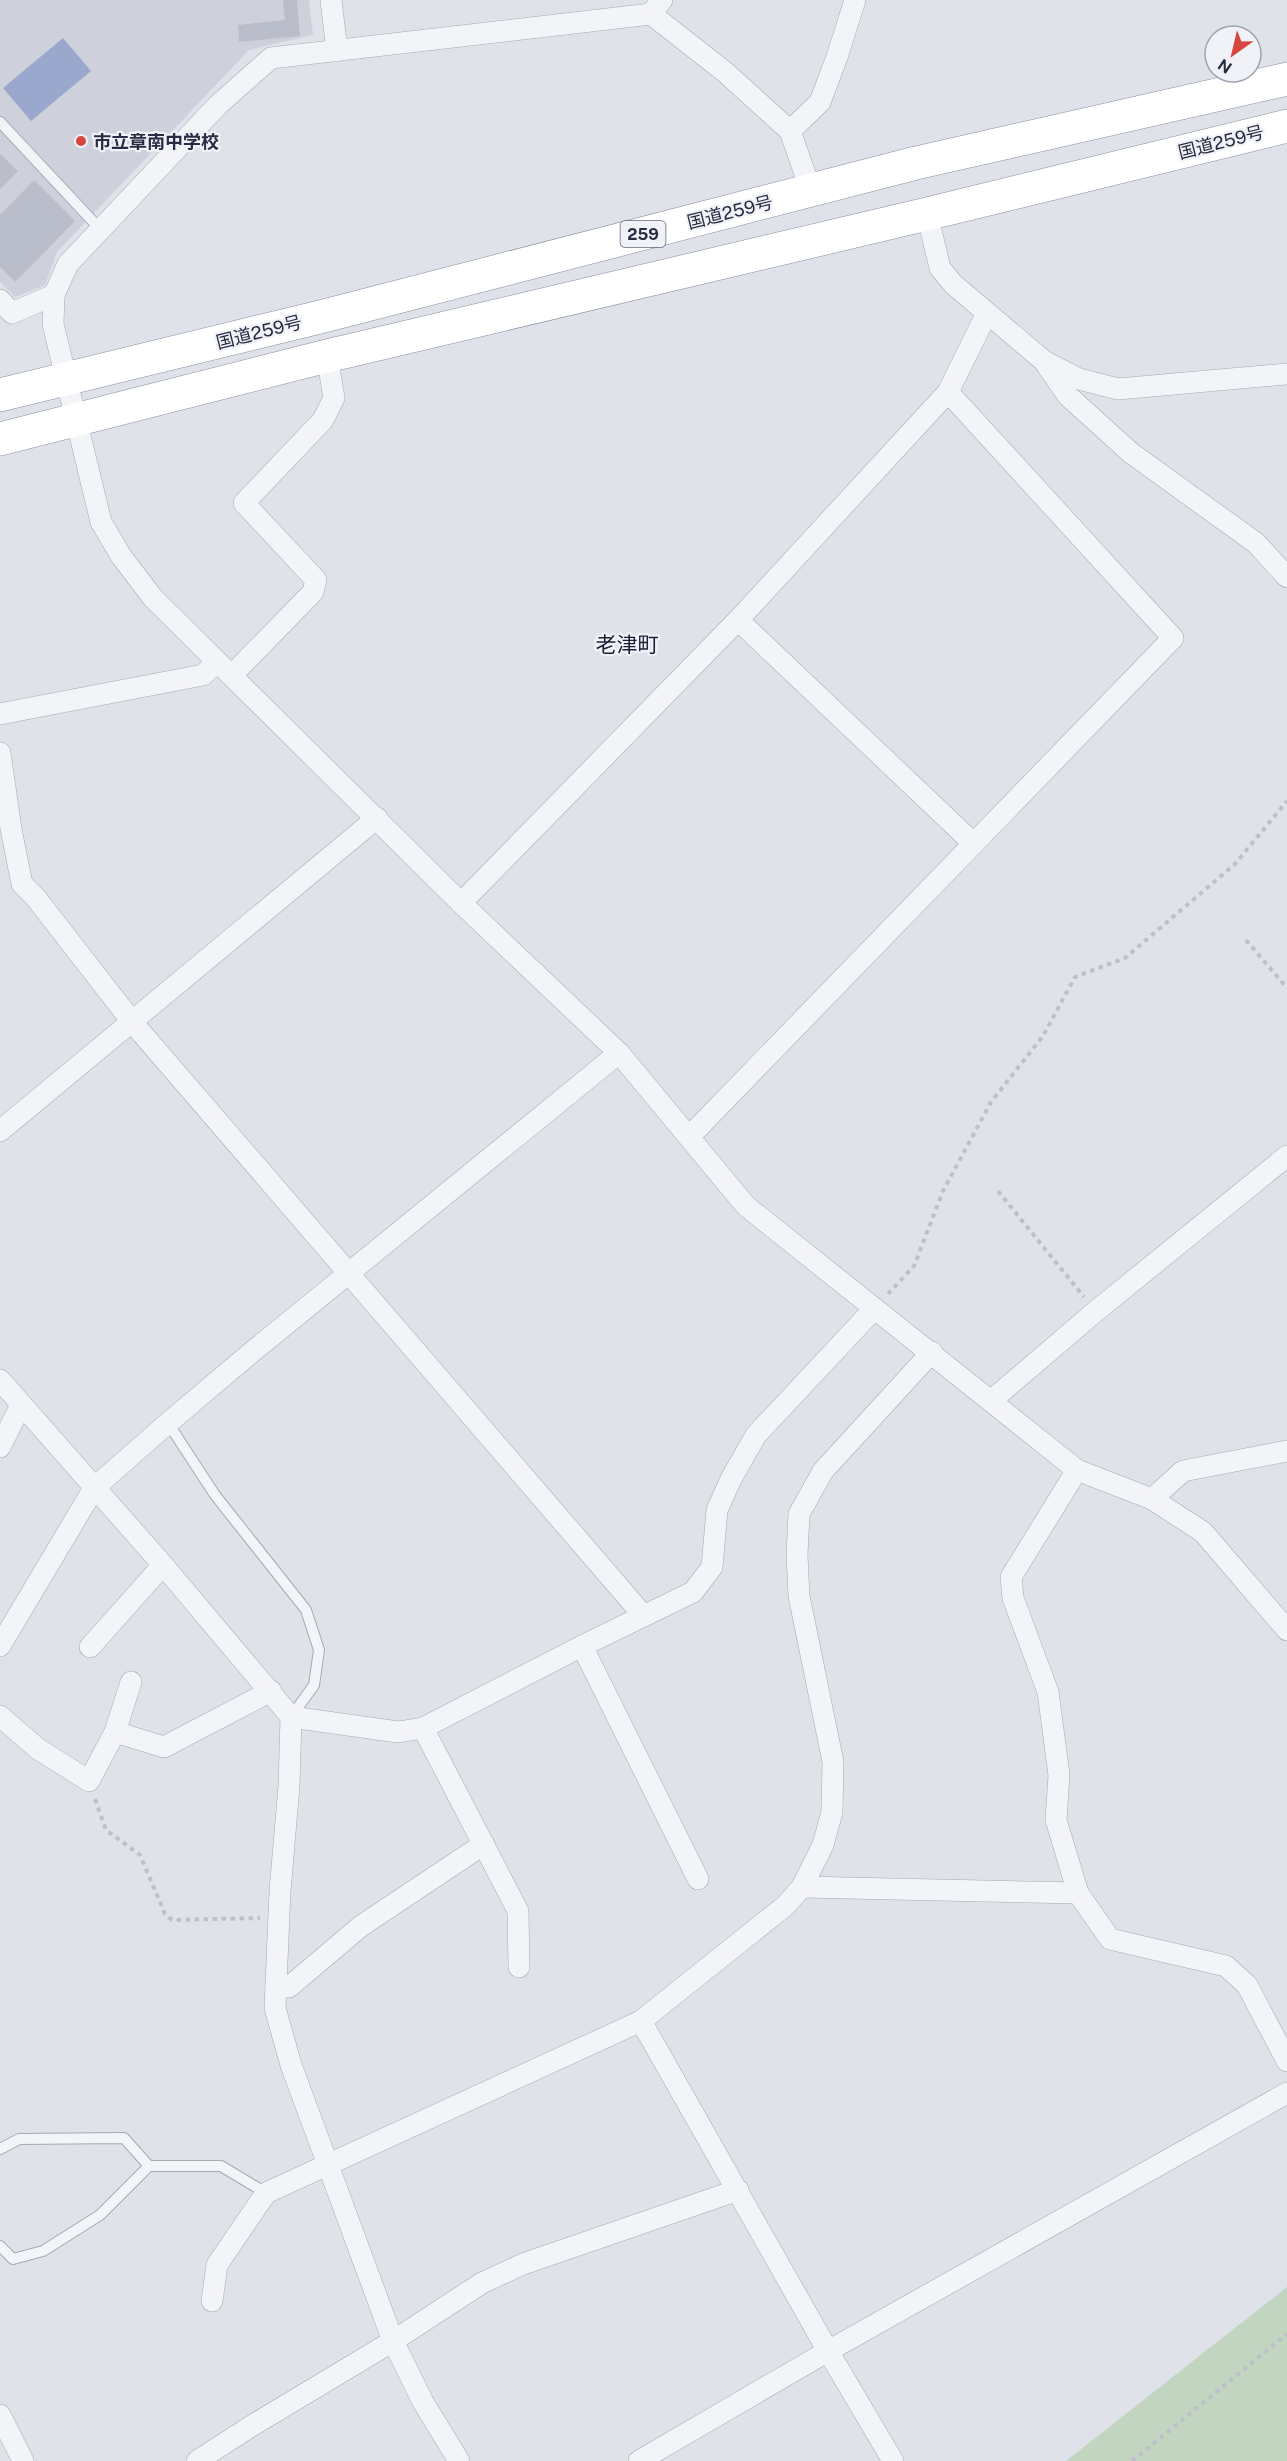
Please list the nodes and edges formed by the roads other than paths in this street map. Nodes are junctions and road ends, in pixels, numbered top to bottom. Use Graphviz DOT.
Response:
graph roads {
  1 [pos="331,0"];
  2 [pos="855,0"];
  3 [pos="656,7"];
  4 [pos="337,51"];
  5 [pos="1287,79"];
  6 [pos="0,122"];
  7 [pos="1287,126"];
  8 [pos="790,131"];
  9 [pos="811,191"];
  10 [pos="927,214"];
  11 [pos="100,229"];
  12 [pos="54,295"];
  13 [pos="0,300"];
  14 [pos="986,315"];
  15 [pos="327,356"];
  16 [pos="1044,361"];
  17 [pos="1287,374"];
  18 [pos="64,379"];
  19 [pos="948,392"];
  20 [pos="0,395"];
  21 [pos="75,422"];
  22 [pos="0,440"];
  23 [pos="1287,577"];
  24 [pos="738,620"];
  25 [pos="224,668"];
  26 [pos="0,714"];
  27 [pos="0,753"];
  28 [pos="377,818"];
  29 [pos="973,843"];
  30 [pos="461,903"];
  31 [pos="132,1023"];
  32 [pos="619,1053"];
  33 [pos="0,1131"];
  34 [pos="690,1136"];
  35 [pos="1287,1156"];
  36 [pos="350,1274"];
  37 [pos="874,1309"];
  38 [pos="932,1352"];
  39 [pos="0,1380"];
  40 [pos="992,1400"];
  41 [pos="21,1405"];
  42 [pos="168,1423"];
  43 [pos="0,1447"];
  44 [pos="1287,1450"];
  45 [pos="1077,1470"];
  46 [pos="94,1488"];
  47 [pos="1152,1499"];
  48 [pos="163,1565"];
  49 [pos="643,1615"];
  50 [pos="1287,1630"];
  51 [pos="0,1646"];
  52 [pos="582,1646"];
  53 [pos="90,1647"];
  54 [pos="131,1682"];
  55 [pos="271,1690"];
  56 [pos="0,1716"];
  57 [pos="291,1716"];
  58 [pos="423,1728"];
  59 [pos="115,1732"];
  60 [pos="484,1844"];
  61 [pos="698,1879"];
  62 [pos="802,1887"];
  63 [pos="1078,1893"];
  64 [pos="519,1967"];
  65 [pos="276,1987"];
  66 [pos="641,2021"];
  67 [pos="1287,2061"];
  68 [pos="1287,2093"];
  69 [pos="0,2149"];
  70 [pos="326,2164"];
  71 [pos="149,2166"];
  72 [pos="738,2190"];
  73 [pos="266,2193"];
  74 [pos="0,2246"];
  75 [pos="212,2301"];
  76 [pos="393,2341"];
  77 [pos="828,2351"];
  78 [pos="0,2415"];
  79 [pos="24,2461"];
  80 [pos="197,2461"];
  81 [pos="459,2461"];
  82 [pos="639,2461"];
  83 [pos="893,2461"];
  1 -- 4 [label="street"];
  2 -- 8 [label="street"];
  3 -- 4 [label="street"];
  3 -- 8 [label="street"];
  4 -- 11 [label="street"];
  5 -- 9 [label="highway, 国道259号 / 259"];
  6 -- 11 [label="lane"];
  7 -- 10 [label="highway, 国道259号"];
  8 -- 9 [label="street"];
  9 -- 18 [label="highway, 国道259号 / 259"];
  10 -- 14 [label="street"];
  10 -- 15 [label="highway, 国道259号"];
  11 -- 12 [label="street"];
  12 -- 13 [label="street"];
  12 -- 18 [label="street"];
  14 -- 16 [label="street"];
  14 -- 19 [label="street"];
  15 -- 21 [label="highway, 国道259号"];
  15 -- 25 [label="street"];
  16 -- 17 [label="street"];
  16 -- 23 [label="street"];
  18 -- 20 [label="highway, 国道259号 / 259"];
  18 -- 21 [label="street"];
  19 -- 24 [label="street"];
  19 -- 29 [label="street"];
  21 -- 22 [label="highway, 国道259号"];
  21 -- 25 [label="street"];
  24 -- 29 [label="street"];
  24 -- 30 [label="street"];
  25 -- 26 [label="street"];
  25 -- 28 [label="street"];
  27 -- 31 [label="street"];
  28 -- 30 [label="street"];
  28 -- 31 [label="street"];
  29 -- 34 [label="street"];
  30 -- 32 [label="street"];
  31 -- 33 [label="street"];
  31 -- 36 [label="street"];
  32 -- 34 [label="street"];
  32 -- 36 [label="street"];
  34 -- 37 [label="street"];
  35 -- 40 [label="street"];
  36 -- 42 [label="street"];
  36 -- 49 [label="street"];
  37 -- 38 [label="street"];
  37 -- 49 [label="street"];
  38 -- 40 [label="street"];
  38 -- 62 [label="street"];
  39 -- 41 [label="street"];
  40 -- 45 [label="street"];
  41 -- 43 [label="street"];
  41 -- 46 [label="street"];
  42 -- 46 [label="street"];
  42 -- 57 [label="lane"];
  44 -- 47 [label="street"];
  45 -- 47 [label="street"];
  45 -- 63 [label="street"];
  46 -- 48 [label="street"];
  46 -- 51 [label="street"];
  47 -- 50 [label="street"];
  48 -- 53 [label="street"];
  48 -- 55 [label="street"];
  49 -- 52 [label="street"];
  52 -- 58 [label="street"];
  52 -- 61 [label="street"];
  54 -- 59 [label="street"];
  55 -- 57 [label="street"];
  55 -- 59 [label="street"];
  56 -- 59 [label="street"];
  57 -- 58 [label="street"];
  57 -- 65 [label="street"];
  58 -- 60 [label="street"];
  60 -- 64 [label="street"];
  60 -- 65 [label="street"];
  62 -- 63 [label="street"];
  62 -- 66 [label="street"];
  63 -- 67 [label="street"];
  65 -- 70 [label="street"];
  66 -- 70 [label="street"];
  66 -- 72 [label="street"];
  68 -- 77 [label="street"];
  69 -- 71 [label="lane"];
  70 -- 73 [label="street"];
  70 -- 76 [label="street"];
  71 -- 73 [label="lane"];
  71 -- 74 [label="lane"];
  72 -- 76 [label="street"];
  72 -- 77 [label="street"];
  73 -- 75 [label="street"];
  76 -- 80 [label="street"];
  76 -- 81 [label="street"];
  77 -- 82 [label="street"];
  77 -- 83 [label="street"];
  78 -- 79 [label="street"];
}
